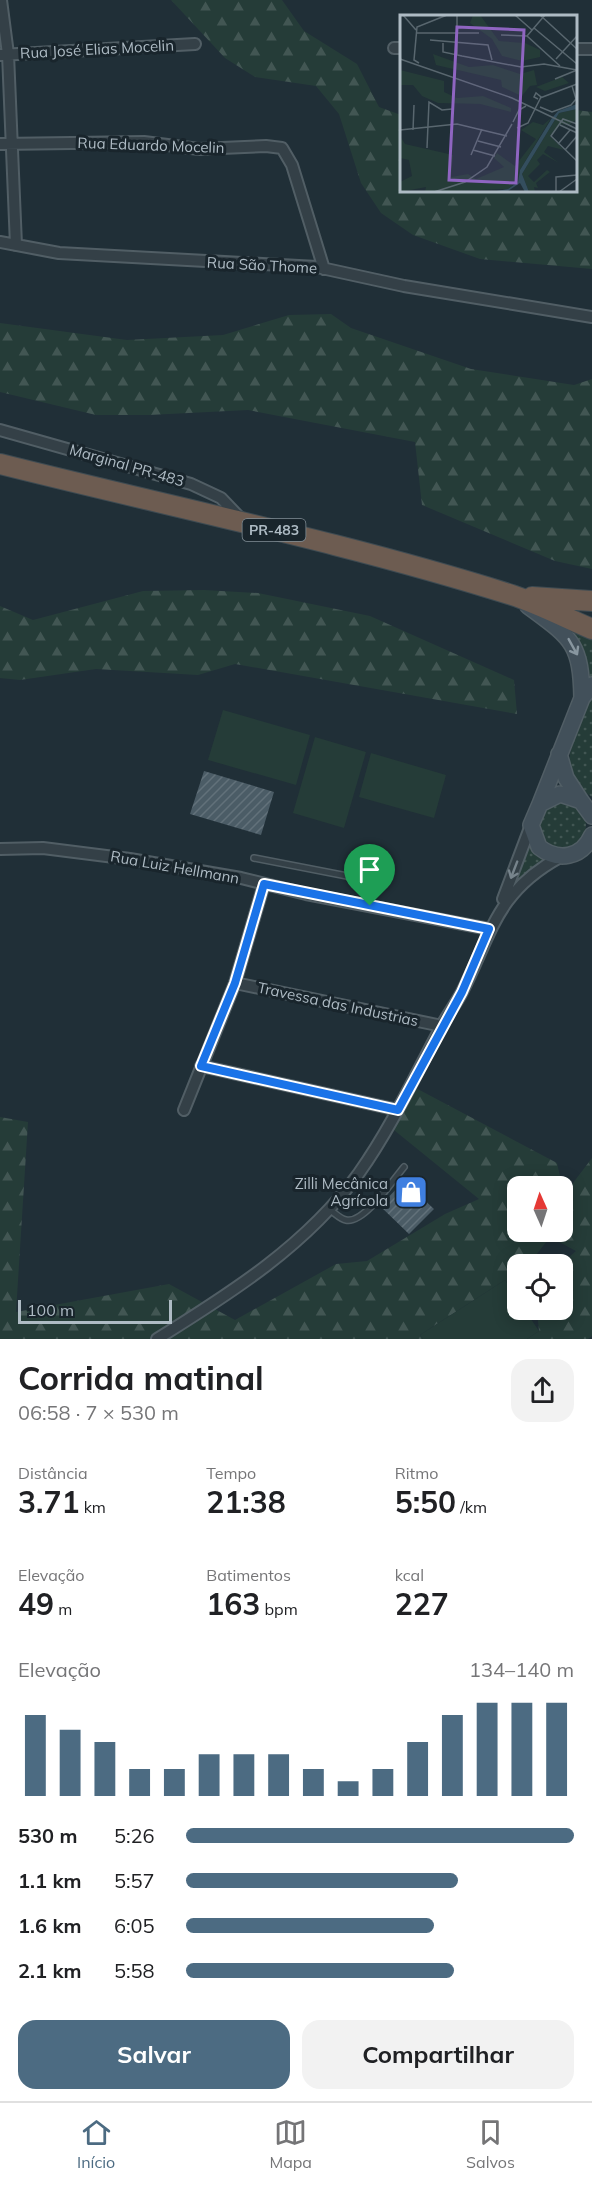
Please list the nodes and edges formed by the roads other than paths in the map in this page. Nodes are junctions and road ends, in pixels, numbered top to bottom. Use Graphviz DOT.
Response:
graph roads {
  1 [pos="1,0"];
  2 [pos="195,44"];
  3 [pos="4,54"];
  4 [pos="5,144"];
  5 [pos="0,242"];
  6 [pos="16,245"];
  7 [pos="324,269"];
  8 [pos="592,317"];
  9 [pos="0,430"];
  10 [pos="0,464"];
  11 [pos="244,522"];
  12 [pos="514,596"];
  13 [pos="592,601"];
  14 [pos="592,629"];
  15 [pos="592,685"];
  16 [pos="582,698"];
  17 [pos="559,754"];
  18 [pos="540,804"];
  19 [pos="588,807"];
  20 [pos="531,825"];
  21 [pos="592,835"];
  22 [pos="0,849"];
  23 [pos="592,854"];
  24 [pos="566,856"];
  25 [pos="254,858"];
  26 [pos="264,884"];
  27 [pos="370,906"];
  28 [pos="497,916"];
  29 [pos="489,929"];
  30 [pos="235,983"];
  31 [pos="442,1026"];
  32 [pos="201,1066"];
  33 [pos="184,1110"];
  34 [pos="398,1110"];
  35 [pos="404,1167"];
  36 [pos="330,1210"];
  37 [pos="157,1339"];
  1 -- 3 [label="street"];
  2 -- 3 [label="street, Rua José Elias Mocelin"];
  3 -- 4 [label="street"];
  4 -- 6 [label="street"];
  4 -- 7 [label="street, Rua Eduardo Mocelin"];
  5 -- 6 [label="street, Rua São Thome"];
  6 -- 7 [label="street, Rua São Thome"];
  7 -- 8 [label="street, Rua São Thome"];
  9 -- 11 [label="street, Marginal PR-483"];
  10 -- 11 [label="highway, PR-483"];
  11 -- 12 [label="highway, PR-483"];
  12 -- 13 [label="highway"];
  12 -- 14 [label="highway, PR-483"];
  12 -- 16 [label="street, one-way"];
  15 -- 16 [label="street"];
  16 -- 17 [label="street"];
  17 -- 18 [label="street"];
  17 -- 19 [label="street"];
  18 -- 19 [label="street"];
  18 -- 20 [label="street"];
  20 -- 24 [label="street"];
  20 -- 28 [label="street, one-way"];
  21 -- 24 [label="street"];
  22 -- 26 [label="street, Rua Luiz Hellmann"];
  23 -- 24 [label="street"];
  24 -- 28 [label="street"];
  25 -- 27 [label="lane"];
  26 -- 27 [label="street, Rua Luiz Hellmann"];
  26 -- 30 [label="street"];
  27 -- 29 [label="street, Rua Luiz Hellmann"];
  28 -- 29 [label="street"];
  29 -- 31 [label="street"];
  30 -- 31 [label="street, Travessa das Industrias"];
  30 -- 32 [label="street"];
  31 -- 34 [label="street"];
  32 -- 33 [label="street"];
  32 -- 34 [label="street"];
  34 -- 36 [label="street"];
  35 -- 36 [label="lane"];
  36 -- 37 [label="street"];
}
